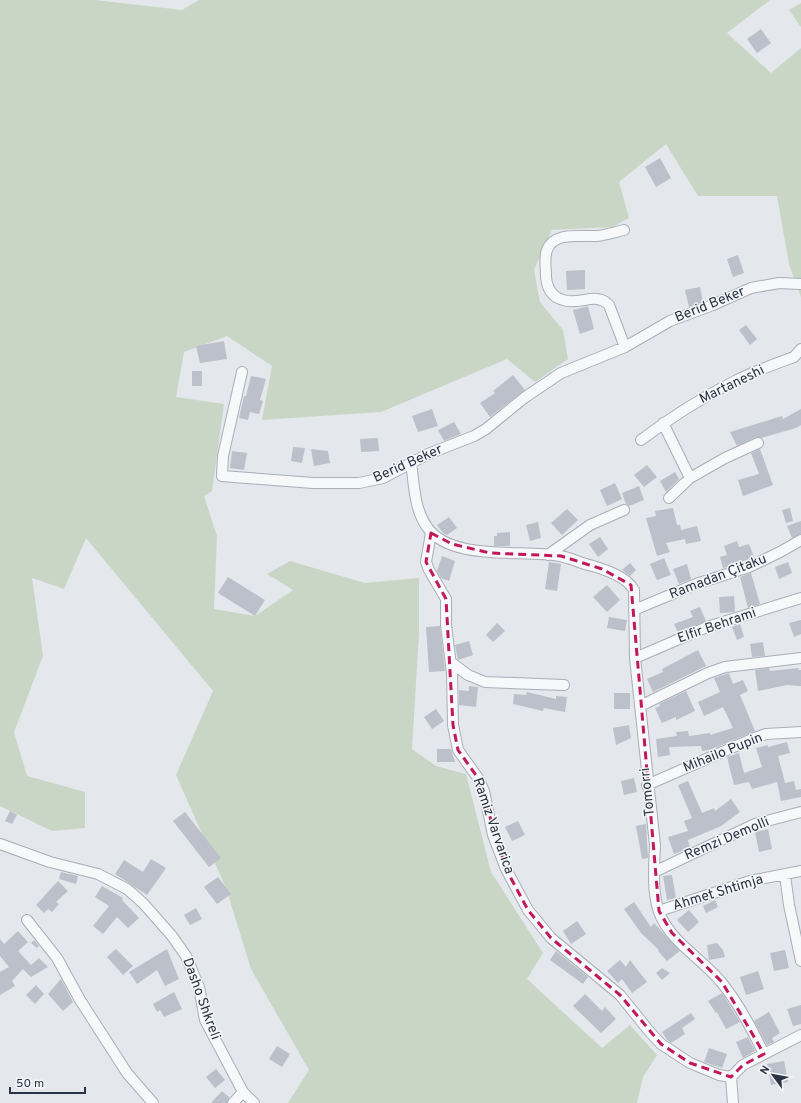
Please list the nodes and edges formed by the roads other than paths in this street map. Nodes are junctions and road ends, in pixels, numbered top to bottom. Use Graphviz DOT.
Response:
graph roads {
  1 [pos="624,230"];
  2 [pos="801,284"];
  3 [pos="625,347"];
  4 [pos="801,350"];
  5 [pos="242,372"];
  6 [pos="663,423"];
  7 [pos="641,440"];
  8 [pos="758,443"];
  9 [pos="411,462"];
  10 [pos="690,478"];
  11 [pos="669,498"];
  12 [pos="624,510"];
  13 [pos="431,533"];
  14 [pos="801,540"];
  15 [pos="548,555"];
  16 [pos="801,598"];
  17 [pos="634,610"];
  18 [pos="635,658"];
  19 [pos="801,658"];
  20 [pos="452,663"];
  21 [pos="564,685"];
  22 [pos="640,706"];
  23 [pos="801,732"];
  24 [pos="647,785"];
  25 [pos="801,812"];
  26 [pos="0,844"];
  27 [pos="801,871"];
  28 [pos="654,872"];
  29 [pos="785,875"];
  30 [pos="659,911"];
  31 [pos="27,920"];
  32 [pos="801,961"];
  33 [pos="801,1035"];
  34 [pos="764,1054"];
  35 [pos="731,1078"];
  36 [pos="243,1092"];
  37 [pos="153,1103"];
  38 [pos="233,1103"];
  39 [pos="254,1103"];
  40 [pos="734,1103"];
  1 -- 3 [label="street"];
  2 -- 3 [label="street, Berid Beker"];
  3 -- 9 [label="street, Berid Beker"];
  4 -- 6 [label="street, Martaneshi"];
  5 -- 9 [label="street, Berid Beker"];
  6 -- 7 [label="street, Martaneshi"];
  6 -- 10 [label="street"];
  8 -- 10 [label="street"];
  9 -- 13 [label="street"];
  10 -- 11 [label="street"];
  12 -- 15 [label="street"];
  13 -- 15 [label="street, Tomorri"];
  13 -- 20 [label="street, Ramiz Varvarica"];
  14 -- 17 [label="street, Ramadan Çitaku"];
  15 -- 17 [label="street, Tomorri"];
  16 -- 18 [label="street, Elfir Behrami"];
  17 -- 18 [label="street, Tomorri"];
  18 -- 22 [label="street, Tomorri"];
  19 -- 22 [label="street"];
  20 -- 21 [label="street"];
  20 -- 35 [label="street, Ramiz Varvarica"];
  22 -- 24 [label="street, Tomorri"];
  23 -- 24 [label="street, Mihailo Pupin"];
  24 -- 28 [label="street, Tomorri"];
  25 -- 28 [label="street, Remzi Demolli"];
  26 -- 36 [label="street, Dasho Shkreli"];
  27 -- 29 [label="street, Ahmet Shtimja"];
  28 -- 30 [label="street, Tomorri"];
  29 -- 30 [label="street, Ahmet Shtimja"];
  29 -- 32 [label="street"];
  30 -- 34 [label="street, Tomorri"];
  31 -- 37 [label="street"];
  33 -- 34 [label="street"];
  34 -- 35 [label="street"];
  35 -- 40 [label="street"];
  36 -- 38 [label="street"];
  36 -- 39 [label="street, Dasho Shkreli"];
}
